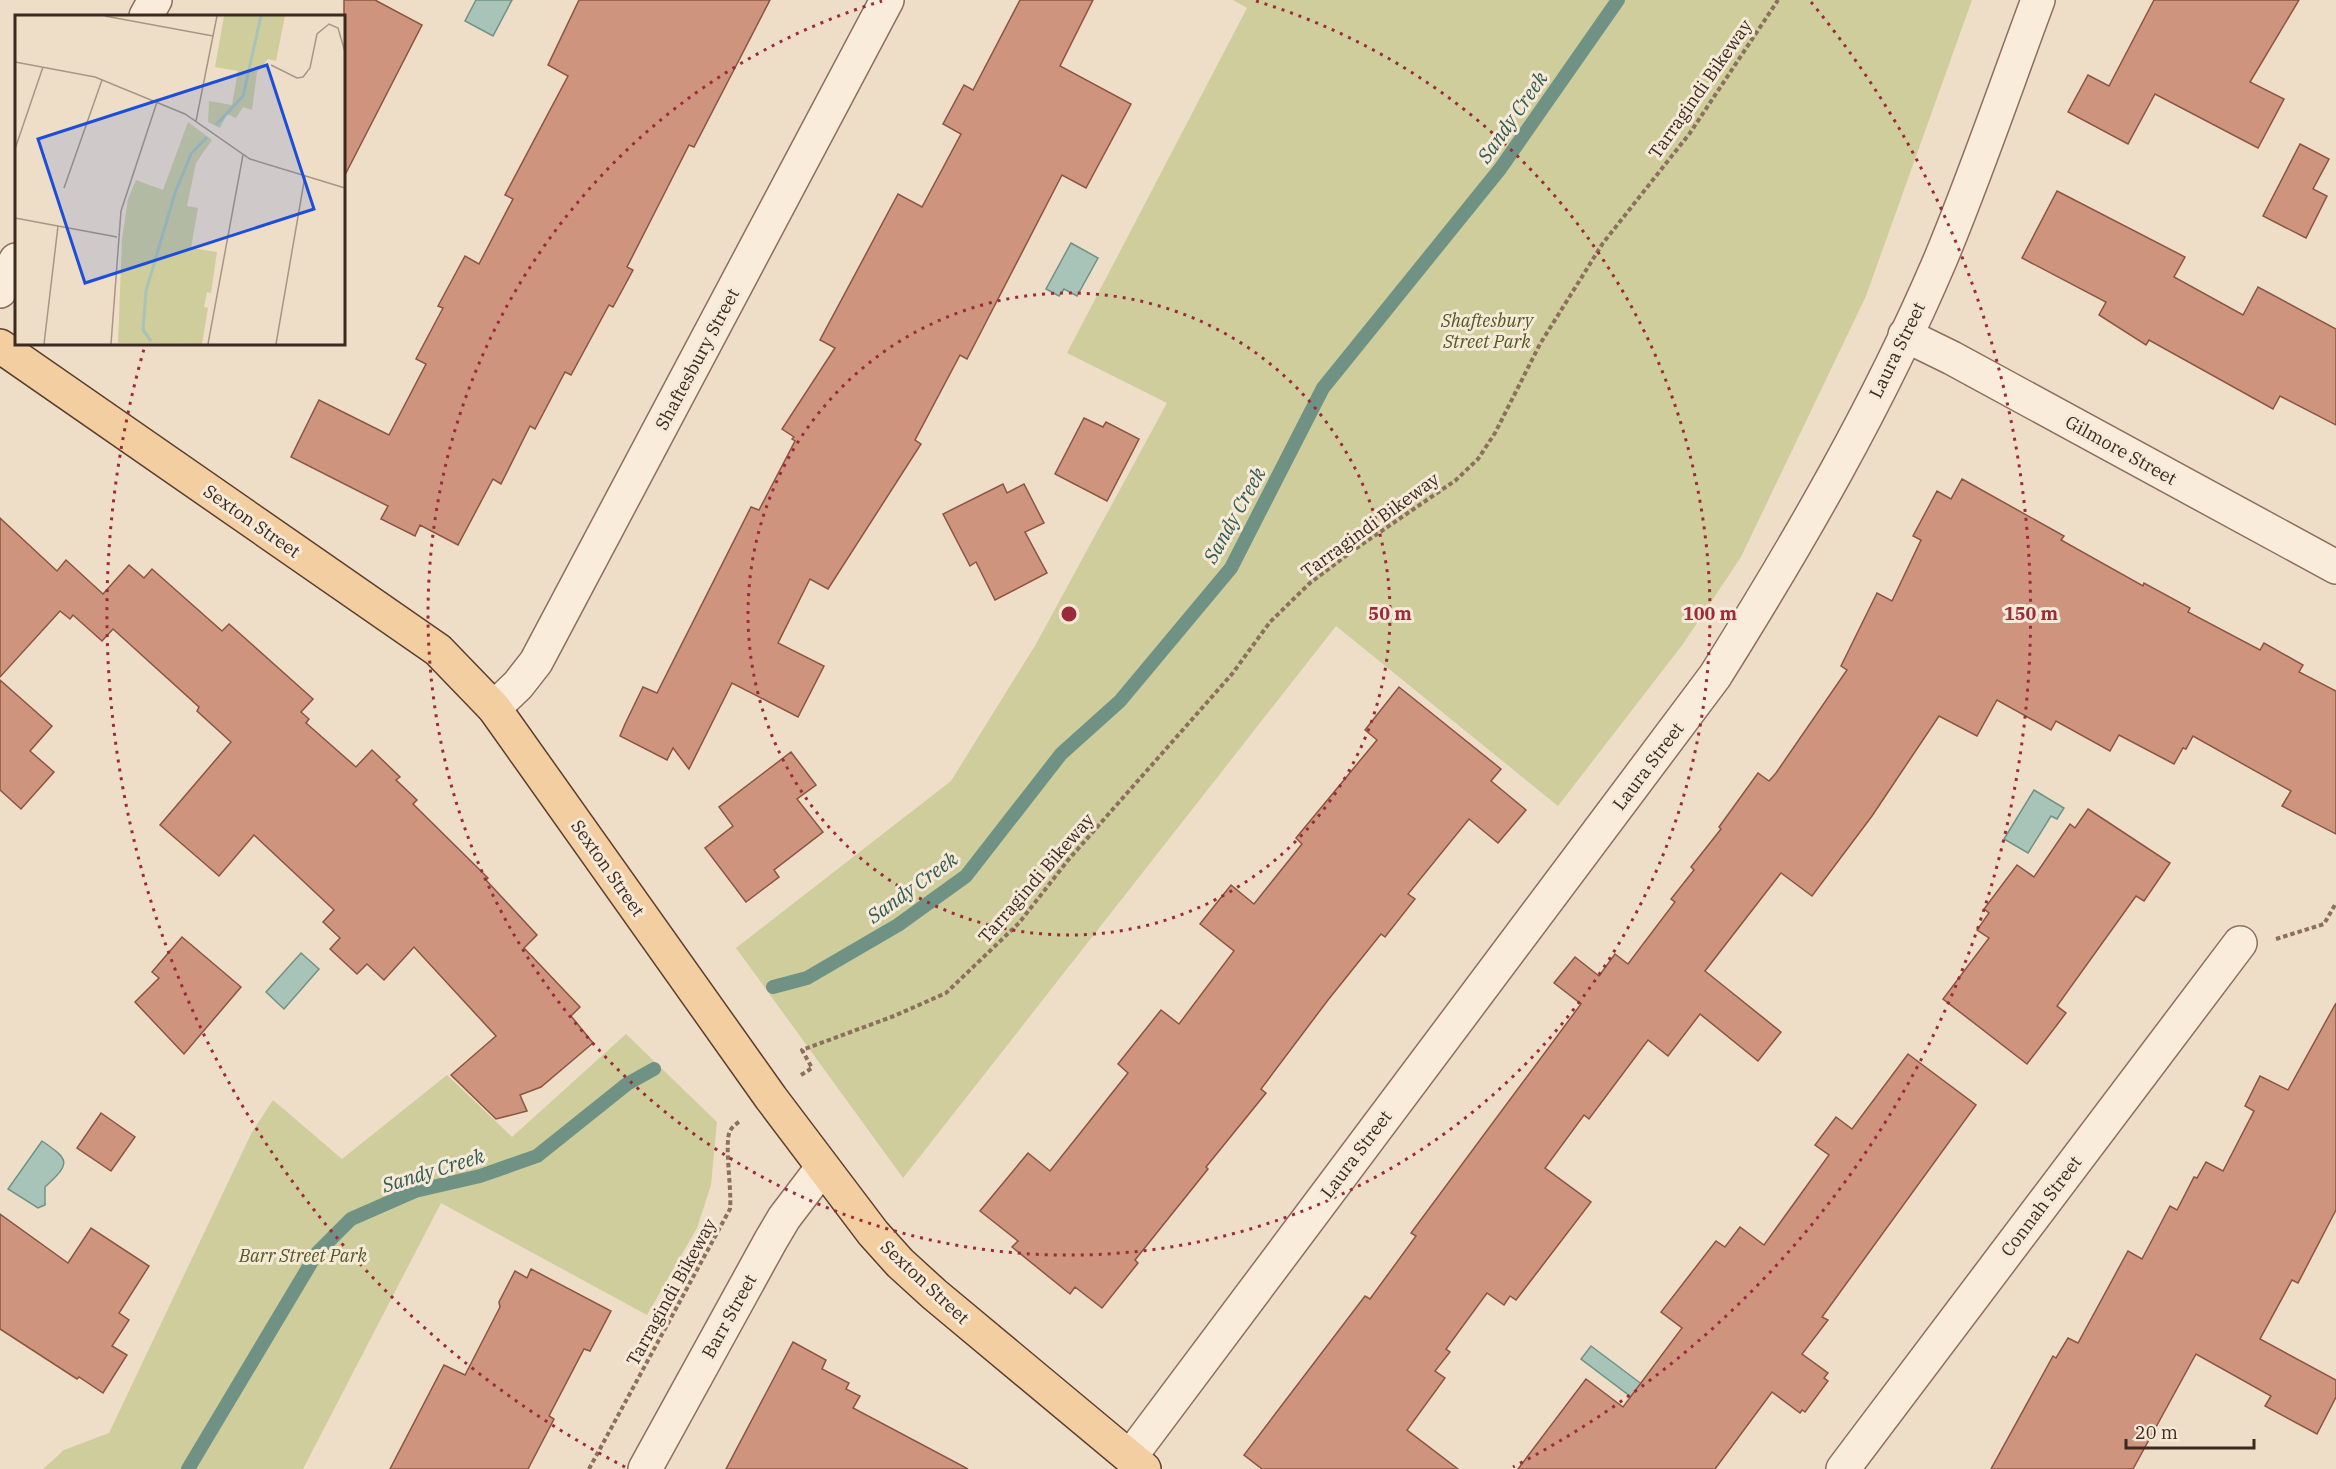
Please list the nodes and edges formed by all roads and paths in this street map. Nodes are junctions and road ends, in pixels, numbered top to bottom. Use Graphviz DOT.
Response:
graph roads {
  1 [pos="155,0"];
  2 [pos="887,0"];
  3 [pos="1778,0"];
  4 [pos="2038,0"];
  5 [pos="147,15"];
  6 [pos="15,262"];
  7 [pos="0,291"];
  8 [pos="1905,335"];
  9 [pos="0,345"];
  10 [pos="2336,567"];
  11 [pos="494,708"];
  12 [pos="2336,903"];
  13 [pos="2280,938"];
  14 [pos="2240,943"];
  15 [pos="802,1074"];
  16 [pos="740,1121"];
  17 [pos="822,1168"];
  18 [pos="1137,1463"];
  19 [pos="588,1469"];
  20 [pos="645,1469"];
  21 [pos="1843,1469"];
  1 -- 5 [label="street"];
  2 -- 11 [label="street, Shaftesbury Street"];
  3 -- 15 [label="path, Tarragindi Bikeway"];
  4 -- 8 [label="street, Laura Street"];
  6 -- 7 [label="street"];
  8 -- 10 [label="street, Gilmore Street"];
  8 -- 18 [label="street, Laura Street"];
  9 -- 11 [label="main road, Sexton Street"];
  11 -- 17 [label="main road, Sexton Street"];
  12 -- 13 [label="path"];
  14 -- 21 [label="street, Connah Street"];
  16 -- 19 [label="path, Tarragindi Bikeway"];
  17 -- 18 [label="main road, Sexton Street"];
  17 -- 20 [label="street, Barr Street"];
}
